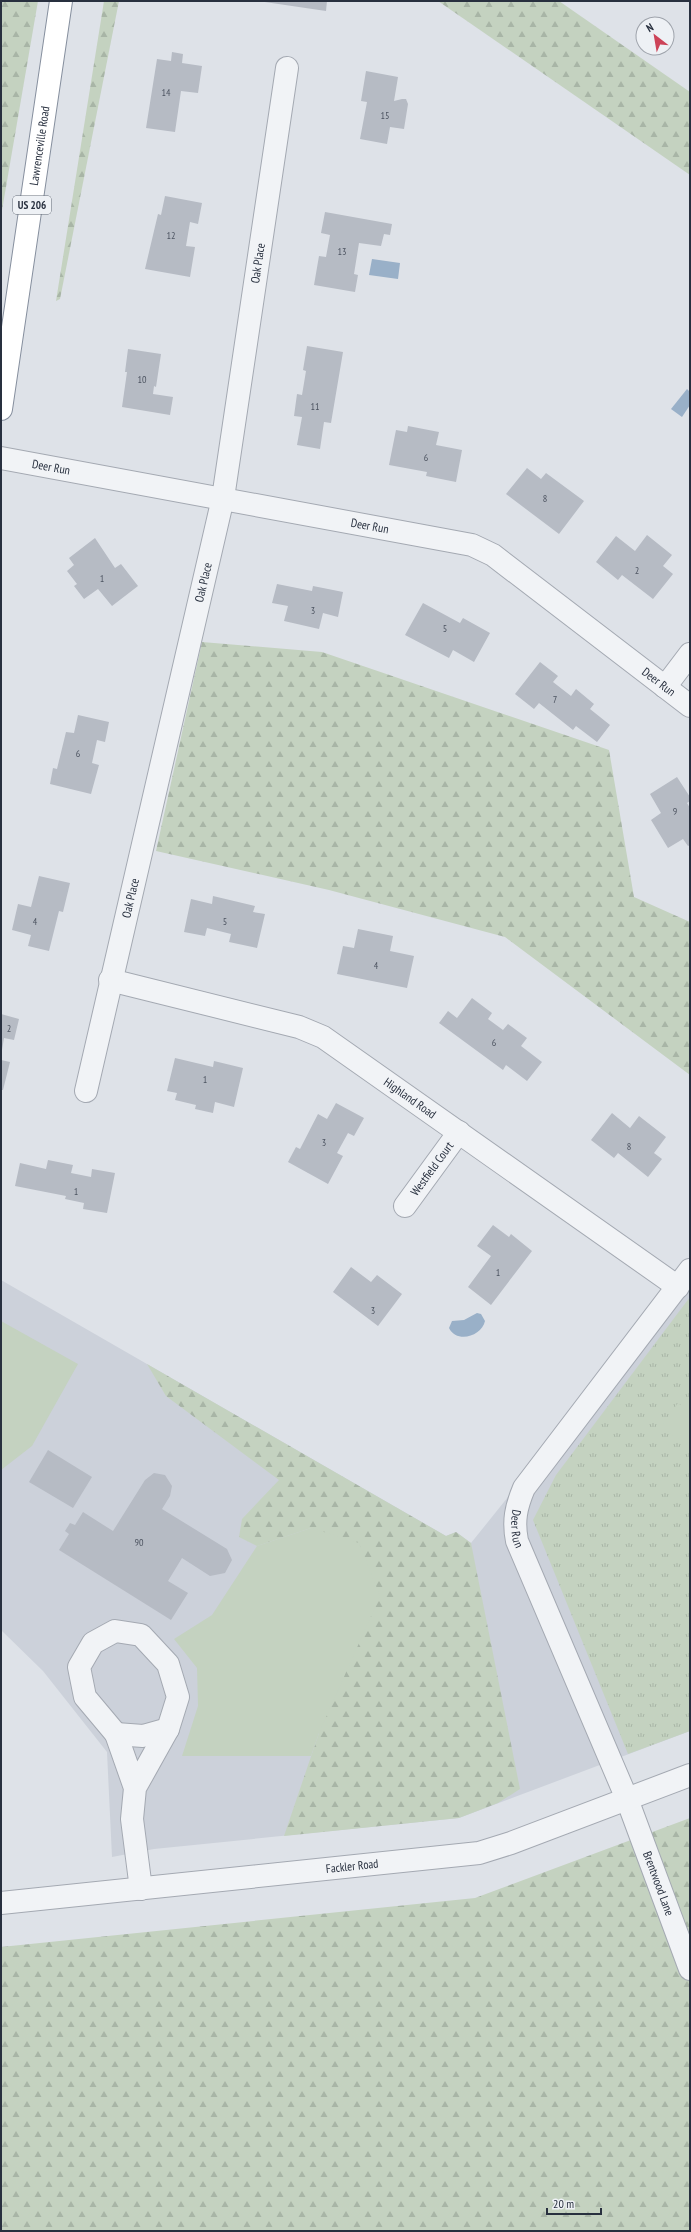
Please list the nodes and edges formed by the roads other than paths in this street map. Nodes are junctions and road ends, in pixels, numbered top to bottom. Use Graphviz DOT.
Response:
graph roads {
  1 [pos="61,1"];
  2 [pos="287,68"];
  3 [pos="1,410"];
  4 [pos="1,458"];
  5 [pos="223,498"];
  6 [pos="690,654"];
  7 [pos="665,687"];
  8 [pos="690,706"];
  9 [pos="110,980"];
  10 [pos="86,1091"];
  11 [pos="459,1132"];
  12 [pos="405,1206"];
  13 [pos="684,1279"];
  14 [pos="168,1730"];
  15 [pos="116,1734"];
  16 [pos="690,1775"];
  17 [pos="135,1788"];
  18 [pos="627,1799"];
  19 [pos="141,1889"];
  20 [pos="1,1903"];
  21 [pos="690,1969"];
  1 -- 3 [label="highway, Lawrenceville Road / US 206"];
  2 -- 5 [label="street, Oak Place"];
  4 -- 5 [label="street, Deer Run"];
  5 -- 7 [label="street, Deer Run"];
  5 -- 9 [label="street, Oak Place"];
  6 -- 7 [label="street"];
  7 -- 8 [label="street, Deer Run"];
  9 -- 10 [label="street, Oak Place"];
  9 -- 11 [label="street, Highland Road"];
  11 -- 12 [label="street, Westfield Court"];
  11 -- 13 [label="street, Highland Road"];
  13 -- 18 [label="street, Deer Run"];
  14 -- 15 [label="street"];
  14 -- 15 [label="street"];
  14 -- 17 [label="street"];
  15 -- 17 [label="street"];
  16 -- 18 [label="street, Fackler Road"];
  17 -- 19 [label="street"];
  18 -- 19 [label="street, Fackler Road"];
  18 -- 21 [label="street, Brentwood Lane"];
  19 -- 20 [label="street, Fackler Road"];
}
